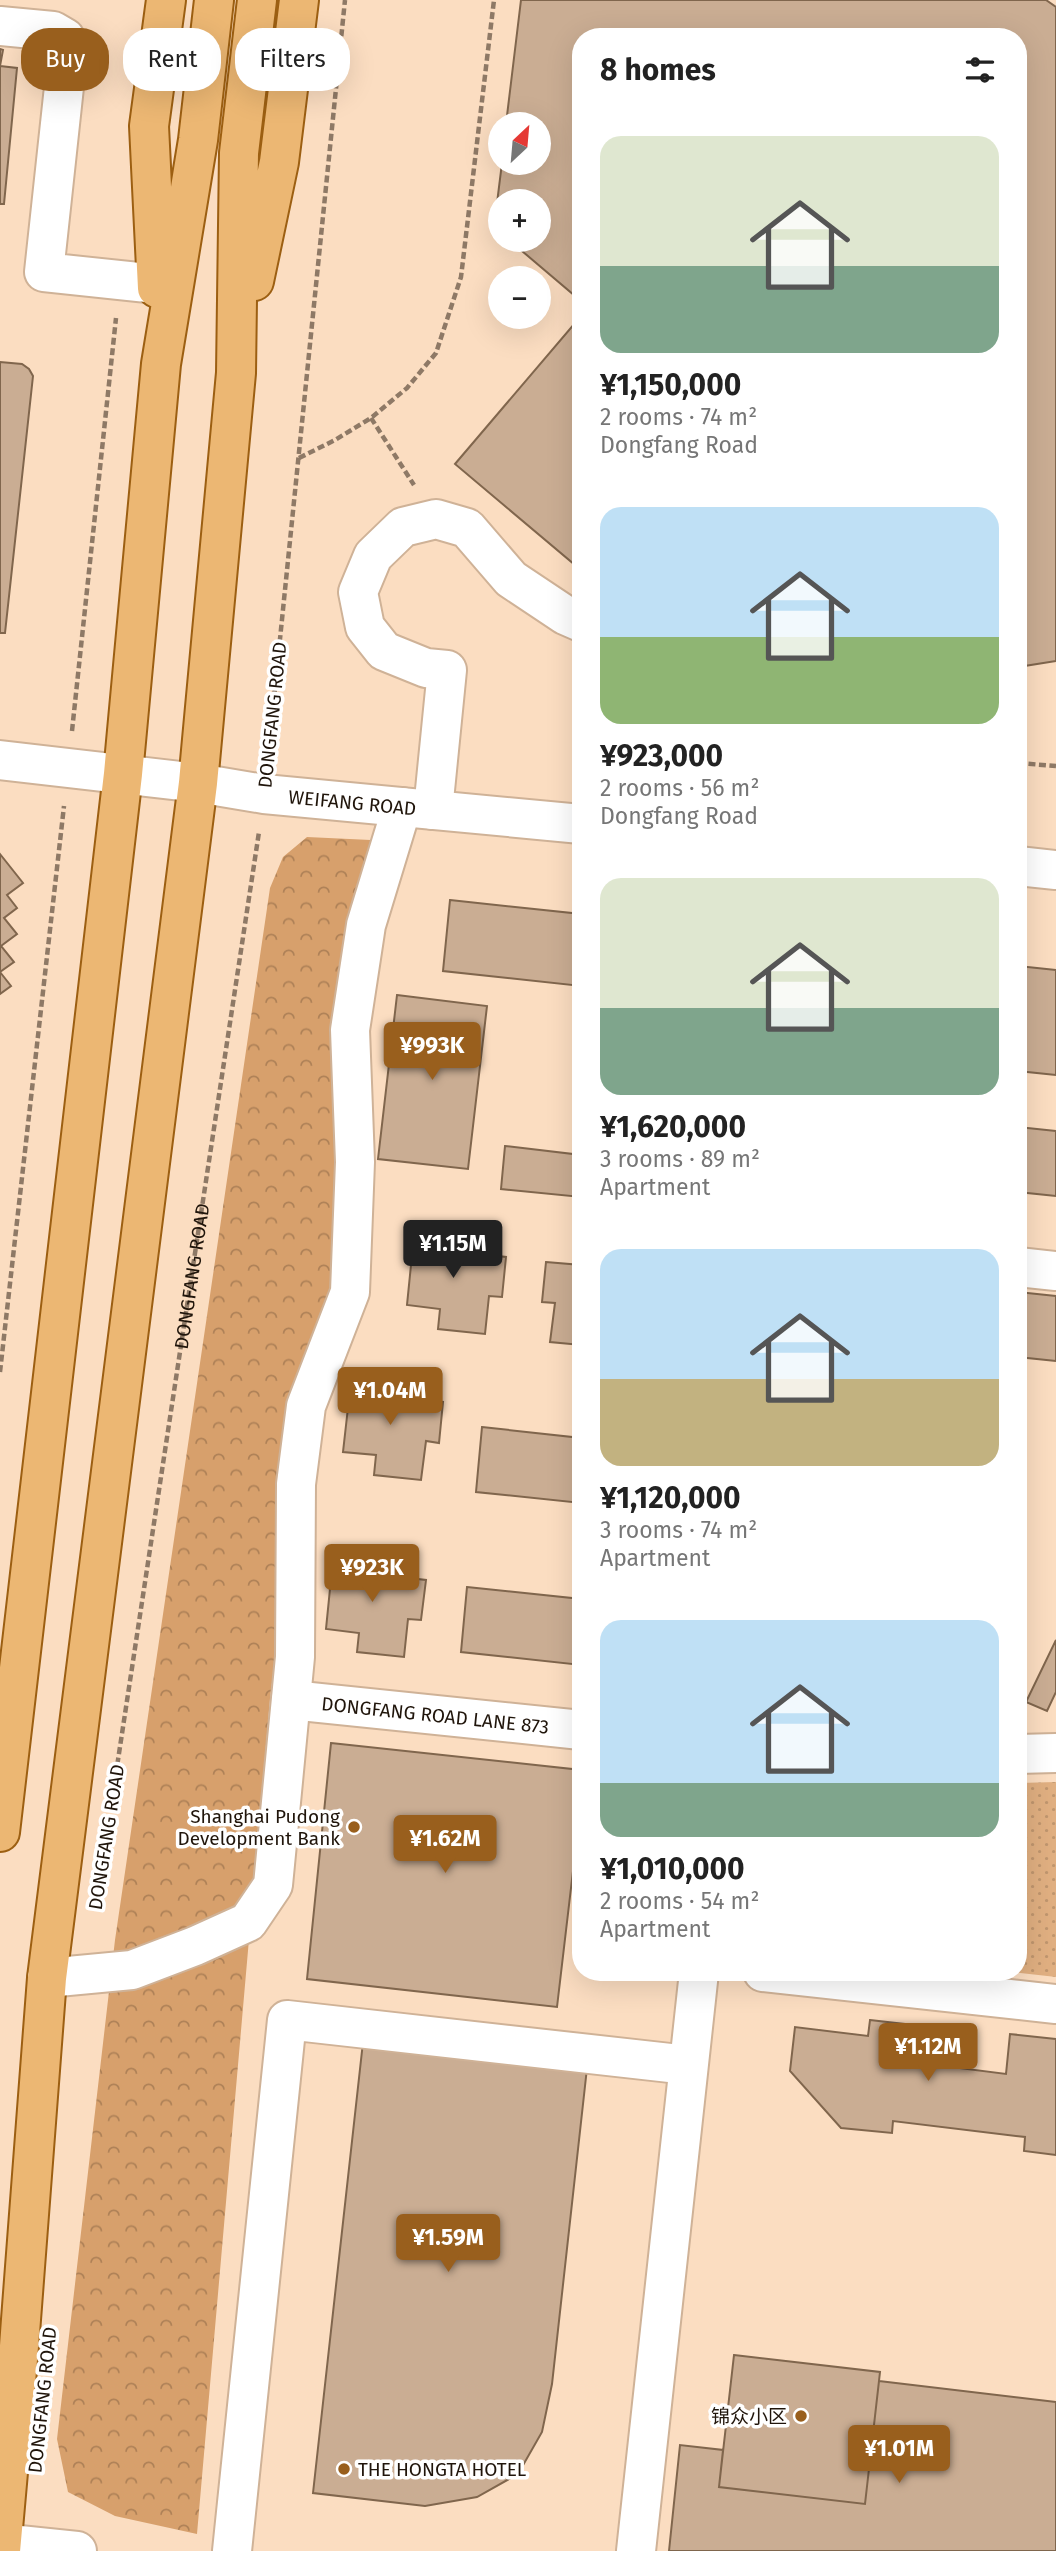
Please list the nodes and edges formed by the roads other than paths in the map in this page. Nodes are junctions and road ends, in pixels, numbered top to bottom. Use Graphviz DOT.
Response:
graph roads {
  1 [pos="166,0"];
  2 [pos="214,0"];
  3 [pos="257,0"];
  4 [pos="299,0"];
  5 [pos="0,26"];
  6 [pos="157,284"];
  7 [pos="160,364"];
  8 [pos="236,373"];
  9 [pos="572,618"];
  10 [pos="0,760"];
  11 [pos="123,774"];
  12 [pos="198,783"];
  13 [pos="417,808"];
  14 [pos="572,823"];
  15 [pos="1027,867"];
  16 [pos="1056,870"];
  17 [pos="1027,1269"];
  18 [pos="1056,1271"];
  19 [pos="291,1700"];
  20 [pos="572,1729"];
  21 [pos="5,1737"];
  22 [pos="1056,1753"];
  23 [pos="1027,1754"];
  24 [pos="0,1832"];
  25 [pos="47,1978"];
  26 [pos="698,1981"];
  27 [pos="845,1981"];
  28 [pos="1056,2004"];
  29 [pos="688,2065"];
  30 [pos="1,2546"];
  31 [pos="77,2551"];
  32 [pos="232,2551"];
  33 [pos="636,2551"];
  1 -- 6 [label="main road"];
  2 -- 7 [label="main road"];
  3 -- 8 [label="main road, DONGFANG ROAD"];
  4 -- 8 [label="main road, DONGFANG ROAD"];
  5 -- 6 [label="street"];
  6 -- 7 [label="main road"];
  7 -- 11 [label="main road"];
  8 -- 12 [label="main road, DONGFANG ROAD"];
  9 -- 13 [label="street"];
  10 -- 11 [label="street, WEIFANG ROAD"];
  11 -- 12 [label="street, WEIFANG ROAD"];
  11 -- 21 [label="main road"];
  12 -- 13 [label="street, WEIFANG ROAD"];
  12 -- 25 [label="main road, DONGFANG ROAD"];
  13 -- 14 [label="street, WEIFANG ROAD"];
  13 -- 19 [label="street"];
  15 -- 16 [label="street"];
  17 -- 18 [label="street"];
  19 -- 20 [label="street, DONGFANG ROAD LANE 873"];
  19 -- 25 [label="street"];
  21 -- 24 [label="main road"];
  22 -- 23 [label="street"];
  25 -- 30 [label="main road, DONGFANG ROAD"];
  26 -- 29 [label="street"];
  27 -- 28 [label="street"];
  29 -- 32 [label="street"];
  29 -- 33 [label="street"];
  30 -- 31 [label="street"];
}
